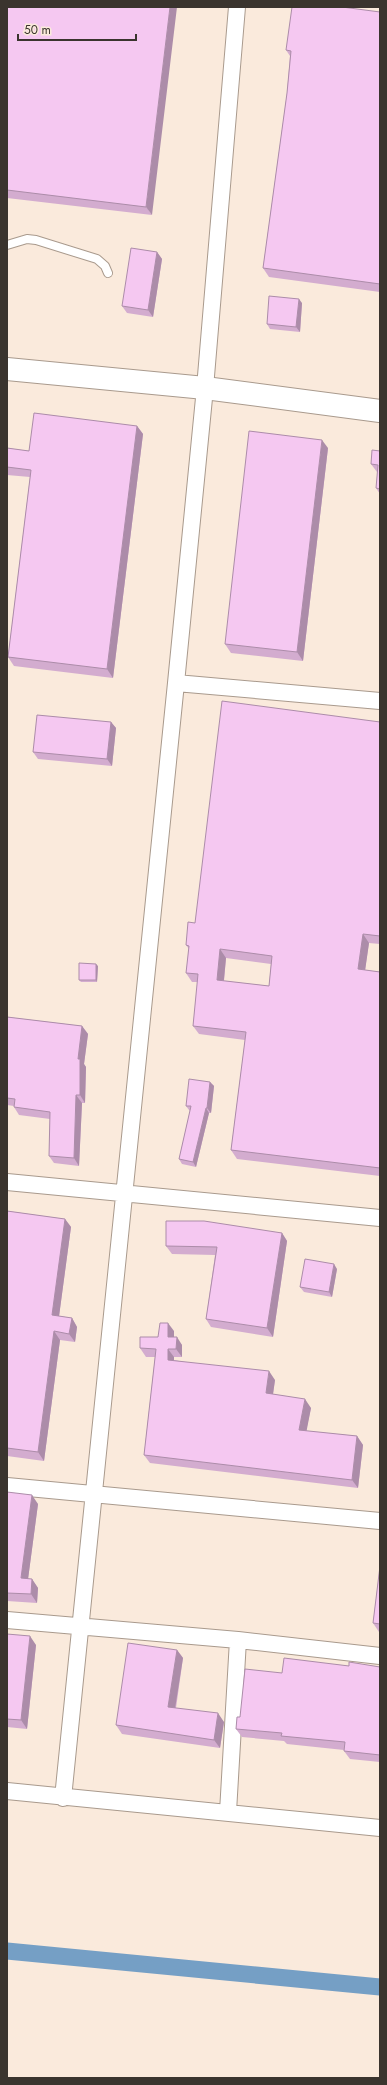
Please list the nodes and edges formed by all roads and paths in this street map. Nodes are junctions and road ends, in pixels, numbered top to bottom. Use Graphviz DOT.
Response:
graph roads {
  1 [pos="237,7"];
  2 [pos="7,244"];
  3 [pos="108,273"];
  4 [pos="7,369"];
  5 [pos="205,388"];
  6 [pos="380,411"];
  7 [pos="176,683"];
  8 [pos="380,701"];
  9 [pos="7,1182"];
  10 [pos="126,1193"];
  11 [pos="380,1218"];
  12 [pos="7,1486"];
  13 [pos="93,1494"];
  14 [pos="380,1521"];
  15 [pos="7,1620"];
  16 [pos="81,1627"];
  17 [pos="238,1640"];
  18 [pos="380,1656"];
  19 [pos="7,1791"];
  20 [pos="63,1798"];
  21 [pos="228,1812"];
  22 [pos="380,1828"];
  1 -- 5 [label="street"];
  2 -- 3 [label="lane"];
  4 -- 5 [label="street"];
  5 -- 6 [label="street"];
  5 -- 7 [label="street"];
  7 -- 8 [label="street"];
  7 -- 10 [label="street"];
  9 -- 10 [label="street"];
  10 -- 11 [label="street"];
  10 -- 13 [label="street"];
  12 -- 13 [label="street"];
  13 -- 14 [label="street"];
  13 -- 16 [label="street"];
  15 -- 16 [label="street"];
  16 -- 17 [label="street"];
  16 -- 20 [label="street"];
  17 -- 18 [label="street"];
  17 -- 21 [label="street"];
  19 -- 20 [label="street"];
  20 -- 21 [label="street"];
  21 -- 22 [label="street"];
}
